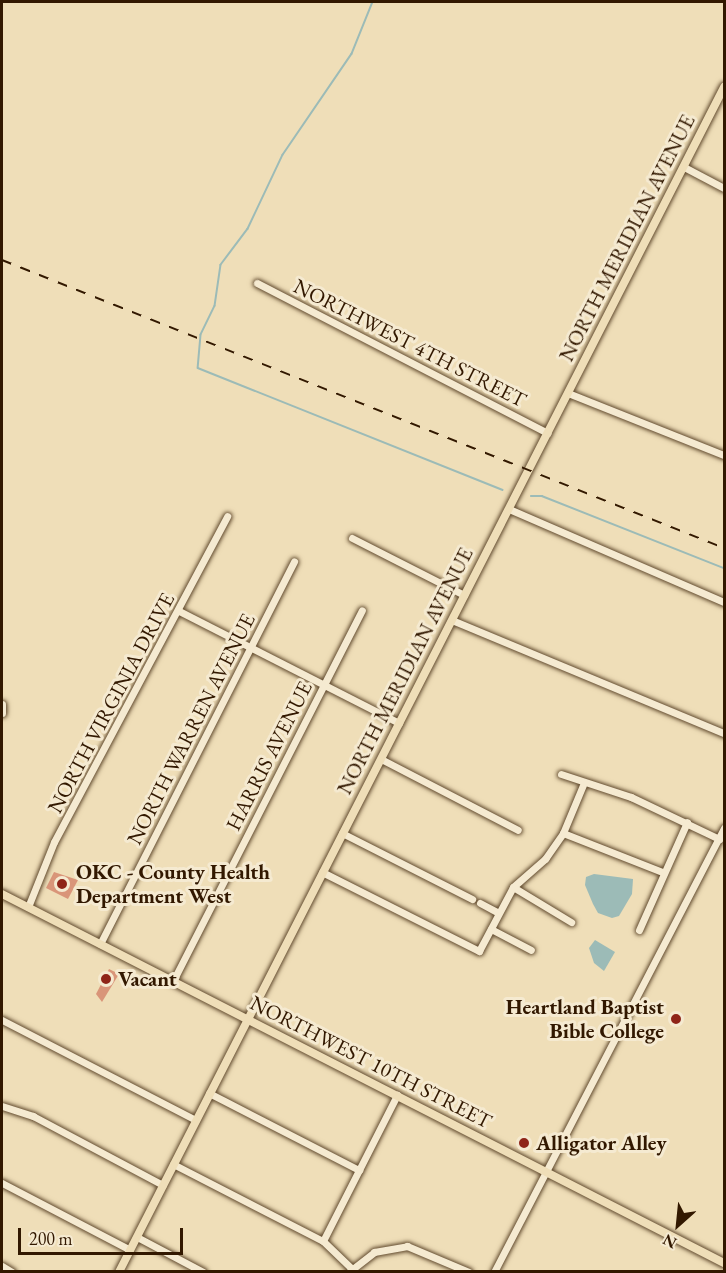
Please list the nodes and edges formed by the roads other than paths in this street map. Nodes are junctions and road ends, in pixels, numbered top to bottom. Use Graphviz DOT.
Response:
graph roads {
  1 [pos="724,87"];
  2 [pos="684,167"];
  3 [pos="724,188"];
  4 [pos="257,283"];
  5 [pos="568,393"];
  6 [pos="548,433"];
  7 [pos="724,455"];
  8 [pos="509,509"];
  9 [pos="227,516"];
  10 [pos="352,538"];
  11 [pos="294,561"];
  12 [pos="464,596"];
  13 [pos="724,602"];
  14 [pos="362,610"];
  15 [pos="179,612"];
  16 [pos="452,620"];
  17 [pos="251,646"];
  18 [pos="325,684"];
  19 [pos="399,723"];
  20 [pos="724,733"];
  21 [pos="381,759"];
  22 [pos="561,774"];
  23 [pos="583,785"];
  24 [pos="687,822"];
  25 [pos="724,828"];
  26 [pos="518,830"];
  27 [pos="563,833"];
  28 [pos="342,834"];
  29 [pos="719,839"];
  30 [pos="662,872"];
  31 [pos="322,873"];
  32 [pos="513,887"];
  33 [pos="2,894"];
  34 [pos="472,899"];
  35 [pos="480,903"];
  36 [pos="28,907"];
  37 [pos="499,913"];
  38 [pos="570,922"];
  39 [pos="491,929"];
  40 [pos="639,930"];
  41 [pos="100,944"];
  42 [pos="531,950"];
  43 [pos="173,981"];
  44 [pos="246,1018"];
  45 [pos="2,1020"];
  46 [pos="209,1093"];
  47 [pos="397,1095"];
  48 [pos="2,1106"];
  49 [pos="196,1120"];
  50 [pos="173,1164"];
  51 [pos="359,1170"];
  52 [pos="544,1171"];
  53 [pos="2,1183"];
  54 [pos="164,1185"];
  55 [pos="137,1237"];
  56 [pos="323,1241"];
  57 [pos="130,1250"];
  58 [pos="724,1263"];
  59 [pos="2,1266"];
  60 [pos="350,1270"];
  61 [pos="12,1272"];
  62 [pos="119,1272"];
  63 [pos="203,1272"];
  64 [pos="469,1272"];
  65 [pos="494,1272"];
  1 -- 2 [label="main road, NORTH MERIDIAN AVENUE"];
  2 -- 3 [label="street"];
  2 -- 5 [label="main road, NORTH MERIDIAN AVENUE"];
  4 -- 6 [label="street, NORTHWEST 4TH STREET"];
  5 -- 6 [label="main road, NORTH MERIDIAN AVENUE"];
  5 -- 7 [label="street"];
  6 -- 8 [label="main road, NORTH MERIDIAN AVENUE"];
  8 -- 12 [label="main road, NORTH MERIDIAN AVENUE"];
  8 -- 13 [label="street"];
  9 -- 15 [label="street, NORTH VIRGINIA DRIVE"];
  10 -- 12 [label="street"];
  11 -- 17 [label="street, NORTH WARREN AVENUE"];
  12 -- 16 [label="main road, NORTH MERIDIAN AVENUE"];
  14 -- 18 [label="street, HARRIS AVENUE"];
  15 -- 17 [label="street"];
  15 -- 36 [label="street, NORTH VIRGINIA DRIVE"];
  16 -- 19 [label="main road, NORTH MERIDIAN AVENUE"];
  16 -- 20 [label="street"];
  17 -- 18 [label="street"];
  17 -- 41 [label="street, NORTH WARREN AVENUE"];
  18 -- 19 [label="street"];
  18 -- 43 [label="street, HARRIS AVENUE"];
  19 -- 21 [label="main road, NORTH MERIDIAN AVENUE"];
  21 -- 26 [label="street"];
  21 -- 28 [label="main road, NORTH MERIDIAN AVENUE"];
  22 -- 23 [label="street"];
  23 -- 24 [label="street"];
  23 -- 27 [label="street"];
  24 -- 29 [label="street"];
  24 -- 30 [label="street"];
  25 -- 29 [label="street"];
  27 -- 30 [label="street"];
  27 -- 32 [label="street"];
  28 -- 31 [label="main road, NORTH MERIDIAN AVENUE"];
  28 -- 34 [label="street"];
  29 -- 52 [label="street"];
  30 -- 40 [label="street"];
  31 -- 39 [label="street"];
  31 -- 44 [label="main road, NORTH MERIDIAN AVENUE"];
  32 -- 37 [label="street"];
  32 -- 38 [label="street"];
  33 -- 36 [label="main road, NORTHWEST 10TH STREET"];
  35 -- 37 [label="street"];
  36 -- 41 [label="main road, NORTHWEST 10TH STREET"];
  37 -- 39 [label="street"];
  39 -- 42 [label="street"];
  41 -- 43 [label="main road, NORTHWEST 10TH STREET"];
  43 -- 44 [label="main road, NORTHWEST 10TH STREET"];
  44 -- 46 [label="main road, NORTH MERIDIAN AVENUE"];
  44 -- 47 [label="main road, NORTHWEST 10TH STREET"];
  45 -- 49 [label="street"];
  46 -- 49 [label="main road, NORTH MERIDIAN AVENUE"];
  46 -- 51 [label="street"];
  47 -- 51 [label="street"];
  47 -- 52 [label="main road, NORTHWEST 10TH STREET"];
  48 -- 54 [label="street"];
  49 -- 50 [label="main road, NORTH MERIDIAN AVENUE"];
  50 -- 54 [label="main road, NORTH MERIDIAN AVENUE"];
  50 -- 56 [label="street"];
  51 -- 56 [label="street"];
  52 -- 58 [label="main road, NORTHWEST 10TH STREET"];
  52 -- 65 [label="street"];
  53 -- 57 [label="street"];
  54 -- 55 [label="main road, NORTH MERIDIAN AVENUE"];
  55 -- 57 [label="main road, NORTH MERIDIAN AVENUE"];
  55 -- 63 [label="street"];
  56 -- 60 [label="street"];
  57 -- 62 [label="main road, NORTH MERIDIAN AVENUE"];
  59 -- 61 [label="street"];
  60 -- 64 [label="street"];
}
